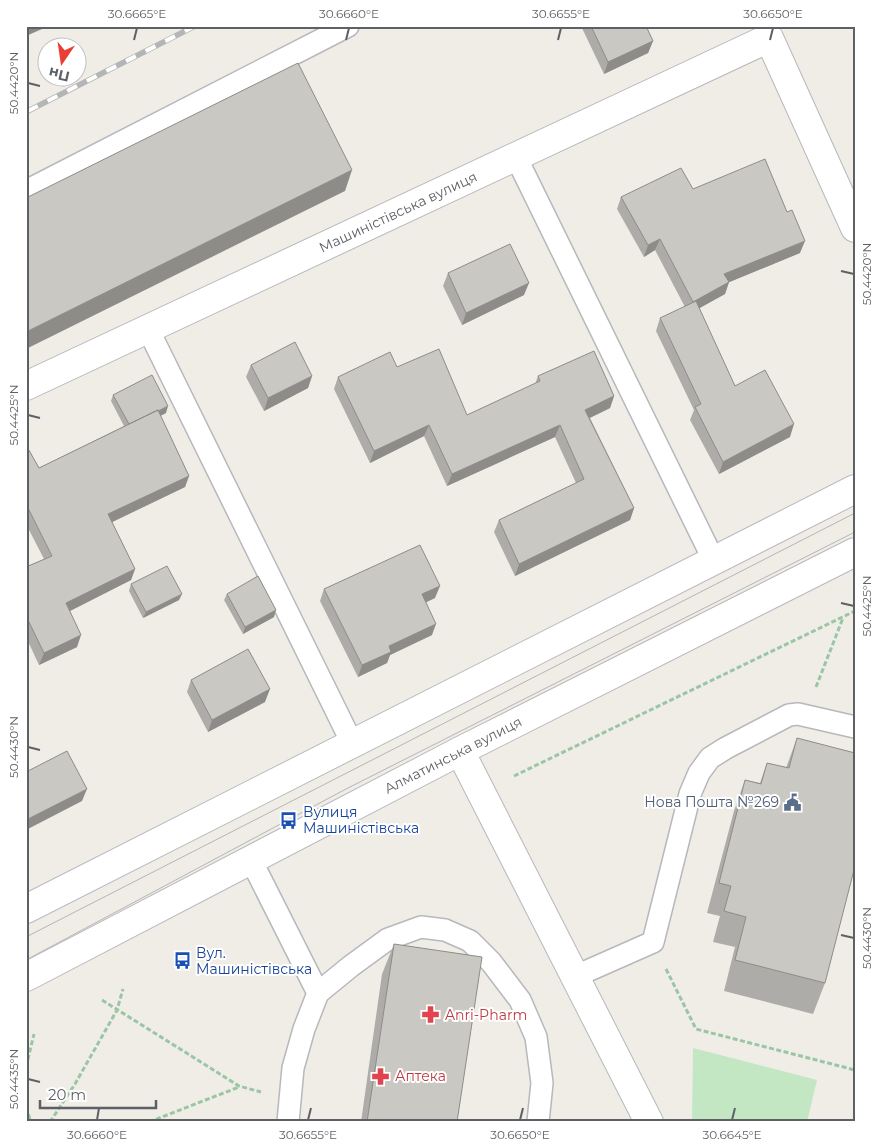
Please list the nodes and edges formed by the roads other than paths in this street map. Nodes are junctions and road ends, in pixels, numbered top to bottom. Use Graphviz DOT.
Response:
graph roads {
  1 [pos="348,26"];
  2 [pos="516,157"];
  3 [pos="26,191"];
  4 [pos="855,228"];
  5 [pos="148,329"];
  6 [pos="26,386"];
  7 [pos="855,490"];
  8 [pos="855,552"];
  9 [pos="714,561"];
  10 [pos="855,727"];
  11 [pos="352,743"];
  12 [pos="460,751"];
  13 [pos="251,860"];
  14 [pos="26,909"];
  15 [pos="26,976"];
  16 [pos="576,976"];
  17 [pos="318,993"];
  18 [pos="289,1111"];
  19 [pos="538,1122"];
  20 [pos="649,1122"];
  1 -- 3 [label="lane"];
  2 -- 4 [label="street, Машиністівська вулиця"];
  2 -- 5 [label="street, Машиністівська вулиця"];
  2 -- 9 [label="lane"];
  5 -- 6 [label="street, Машиністівська вулиця"];
  5 -- 11 [label="lane"];
  7 -- 9 [label="street"];
  8 -- 12 [label="street, Алматинська вулиця"];
  9 -- 11 [label="street"];
  10 -- 16 [label="lane"];
  11 -- 14 [label="street"];
  12 -- 13 [label="street, Алматинська вулиця"];
  12 -- 16 [label="street"];
  13 -- 15 [label="street, Алматинська вулиця"];
  13 -- 17 [label="lane"];
  16 -- 20 [label="street"];
  17 -- 18 [label="lane"];
  17 -- 19 [label="lane"];
}
